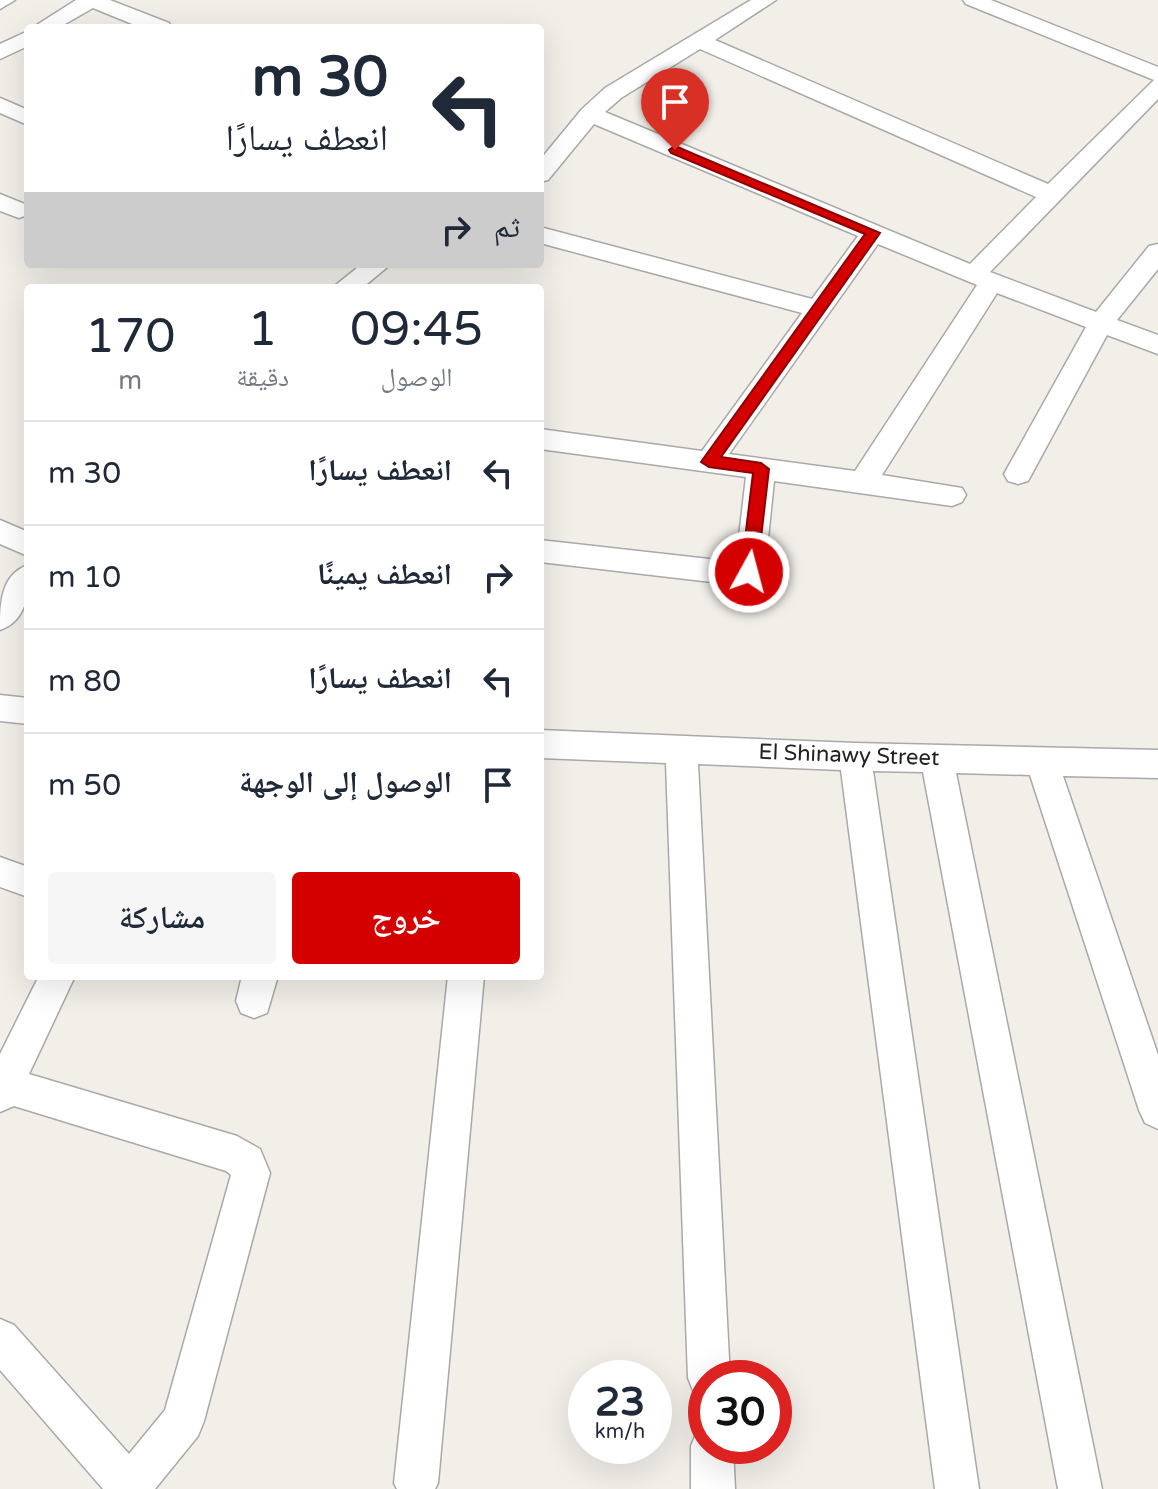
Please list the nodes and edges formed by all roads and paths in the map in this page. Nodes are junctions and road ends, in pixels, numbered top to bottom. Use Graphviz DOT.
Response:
graph roads {
  1 [pos="92,0"];
  2 [pos="766,0"];
  3 [pos="973,0"];
  4 [pos="50,24"];
  5 [pos="151,24"];
  6 [pos="24,39"];
  7 [pos="697,40"];
  8 [pos="0,53"];
  9 [pos="1158,75"];
  10 [pos="1158,86"];
  11 [pos="0,105"];
  12 [pos="590,114"];
  13 [pos="24,116"];
  14 [pos="544,170"];
  15 [pos="1052,195"];
  16 [pos="873,233"];
  17 [pos="544,236"];
  18 [pos="1158,252"];
  19 [pos="373,268"];
  20 [pos="983,278"];
  21 [pos="351,284"];
  22 [pos="818,309"];
  23 [pos="1101,323"];
  24 [pos="1158,345"];
  25 [pos="544,440"];
  26 [pos="709,462"];
  27 [pos="761,469"];
  28 [pos="1018,474"];
  29 [pos="862,483"];
  30 [pos="952,495"];
  31 [pos="0,531"];
  32 [pos="24,543"];
  33 [pos="544,551"];
  34 [pos="24,583"];
  35 [pos="0,618"];
  36 [pos="0,708"];
  37 [pos="24,711"];
  38 [pos="544,744"];
  39 [pos="681,748"];
  40 [pos="855,757"];
  41 [pos="937,759"];
  42 [pos="1042,761"];
  43 [pos="1158,764"];
  44 [pos="0,872"];
  45 [pos="24,881"];
  46 [pos="55,980"];
  47 [pos="466,980"];
  48 [pos="2,1090"];
  49 [pos="1158,1110"];
  50 [pos="0,1339"];
  51 [pos="708,1360"];
  52 [pos="712,1464"];
  53 [pos="416,1483"];
  54 [pos="130,1488"];
  55 [pos="713,1489"];
  56 [pos="957,1489"];
  57 [pos="1080,1489"];
  1 -- 4 [label="street"];
  1 -- 5 [label="street"];
  2 -- 7 [label="street"];
  3 -- 9 [label="street"];
  6 -- 8 [label="street"];
  7 -- 12 [label="street"];
  7 -- 15 [label="street"];
  10 -- 15 [label="street"];
  11 -- 13 [label="street"];
  12 -- 14 [label="street"];
  12 -- 16 [label="street"];
  15 -- 20 [label="street"];
  16 -- 20 [label="street"];
  16 -- 22 [label="street"];
  17 -- 22 [label="street"];
  18 -- 23 [label="street"];
  19 -- 21 [label="street"];
  20 -- 23 [label="street"];
  20 -- 29 [label="street"];
  22 -- 26 [label="street"];
  23 -- 24 [label="street"];
  23 -- 28 [label="street"];
  25 -- 26 [label="street"];
  26 -- 27 [label="street"];
  27 -- 29 [label="street"];
  27 -- 33 [label="street"];
  29 -- 30 [label="street"];
  31 -- 32 [label="street"];
  34 -- 35 [label="street"];
  36 -- 37 [label="street"];
  38 -- 39 [label="street, El Shinawy Street"];
  39 -- 40 [label="street, El Shinawy Street"];
  39 -- 51 [label="street"];
  40 -- 41 [label="street, El Shinawy Street"];
  40 -- 56 [label="street"];
  41 -- 42 [label="street, El Shinawy Street"];
  41 -- 57 [label="street"];
  42 -- 43 [label="street, El Shinawy Street"];
  42 -- 49 [label="street"];
  44 -- 45 [label="street"];
  46 -- 48 [label="street"];
  47 -- 53 [label="street"];
  48 -- 54 [label="street"];
  50 -- 54 [label="street"];
  52 -- 55 [label="street"];
}
